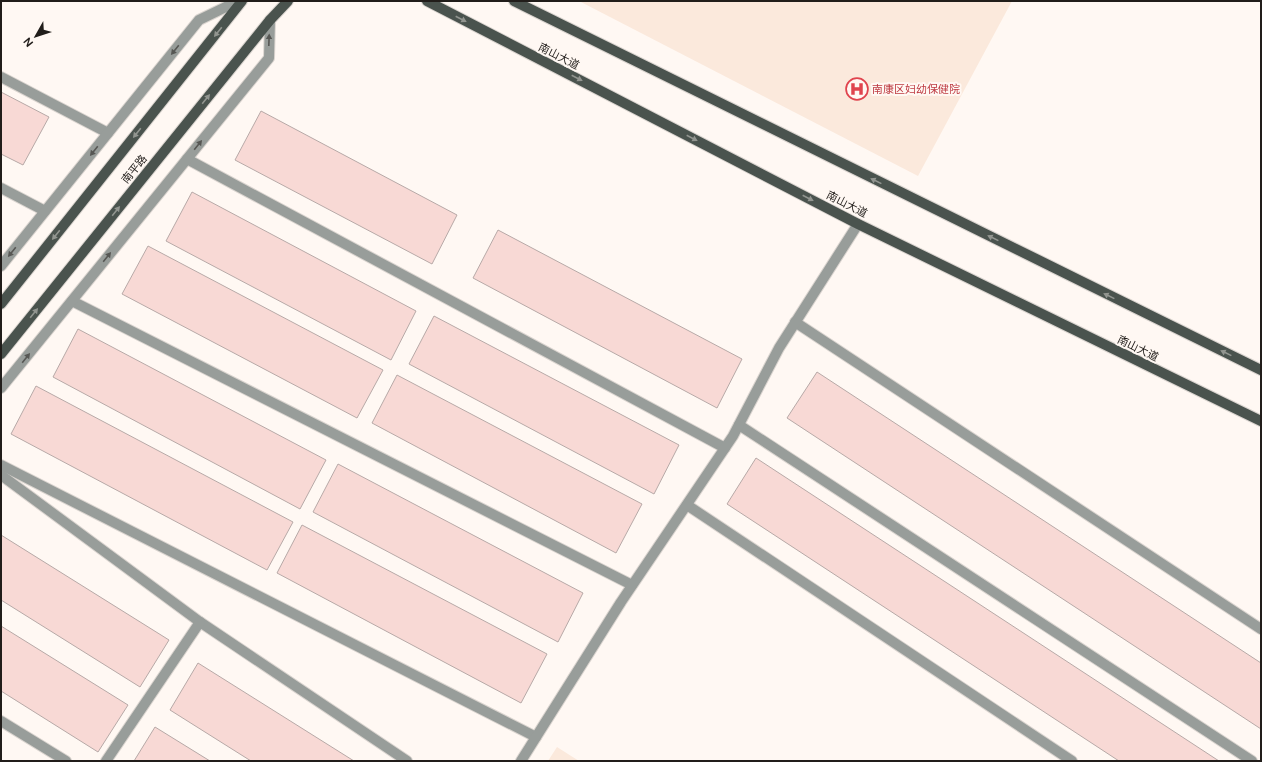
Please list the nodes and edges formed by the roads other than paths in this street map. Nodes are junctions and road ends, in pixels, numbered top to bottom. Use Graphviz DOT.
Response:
graph roads {
  1 [pos="238,1"];
  2 [pos="242,1"];
  3 [pos="288,1"];
  4 [pos="427,1"];
  5 [pos="514,1"];
  6 [pos="270,20"];
  7 [pos="1,78"];
  8 [pos="108,133"];
  9 [pos="187,159"];
  10 [pos="1,188"];
  11 [pos="45,211"];
  12 [pos="858,224"];
  13 [pos="1,266"];
  14 [pos="72,301"];
  15 [pos="1,304"];
  16 [pos="796,322"];
  17 [pos="1,354"];
  18 [pos="1261,370"];
  19 [pos="1,388"];
  20 [pos="1261,422"];
  21 [pos="739,425"];
  22 [pos="725,448"];
  23 [pos="1,465"];
  24 [pos="1,475"];
  25 [pos="687,505"];
  26 [pos="632,585"];
  27 [pos="200,622"];
  28 [pos="1261,629"];
  29 [pos="1,721"];
  30 [pos="536,737"];
  31 [pos="66,761"];
  32 [pos="106,761"];
  33 [pos="406,761"];
  34 [pos="521,761"];
  35 [pos="1072,761"];
  36 [pos="1252,761"];
  1 -- 8 [label="street, one-way"];
  2 -- 15 [label="main road, 南平路, one-way"];
  3 -- 6 [label="main road, 南平路"];
  4 -- 12 [label="main road, 南山大道, one-way"];
  18 -- 5 [label="main road, one-way"];
  9 -- 6 [label="street, one-way"];
  17 -- 6 [label="main road, 南平路, one-way"];
  7 -- 8 [label="street"];
  8 -- 11 [label="street, one-way"];
  14 -- 9 [label="street, one-way"];
  9 -- 22 [label="street"];
  10 -- 11 [label="street"];
  11 -- 13 [label="street, one-way"];
  12 -- 16 [label="street"];
  12 -- 20 [label="main road, 南山大道"];
  19 -- 14 [label="street, one-way"];
  14 -- 26 [label="street"];
  16 -- 21 [label="street"];
  16 -- 28 [label="street"];
  21 -- 22 [label="street"];
  21 -- 36 [label="street"];
  22 -- 25 [label="street"];
  23 -- 30 [label="street"];
  24 -- 27 [label="street"];
  25 -- 26 [label="street"];
  25 -- 35 [label="street"];
  26 -- 30 [label="street"];
  27 -- 32 [label="street"];
  27 -- 33 [label="street"];
  29 -- 31 [label="street"];
  30 -- 34 [label="street"];
}
